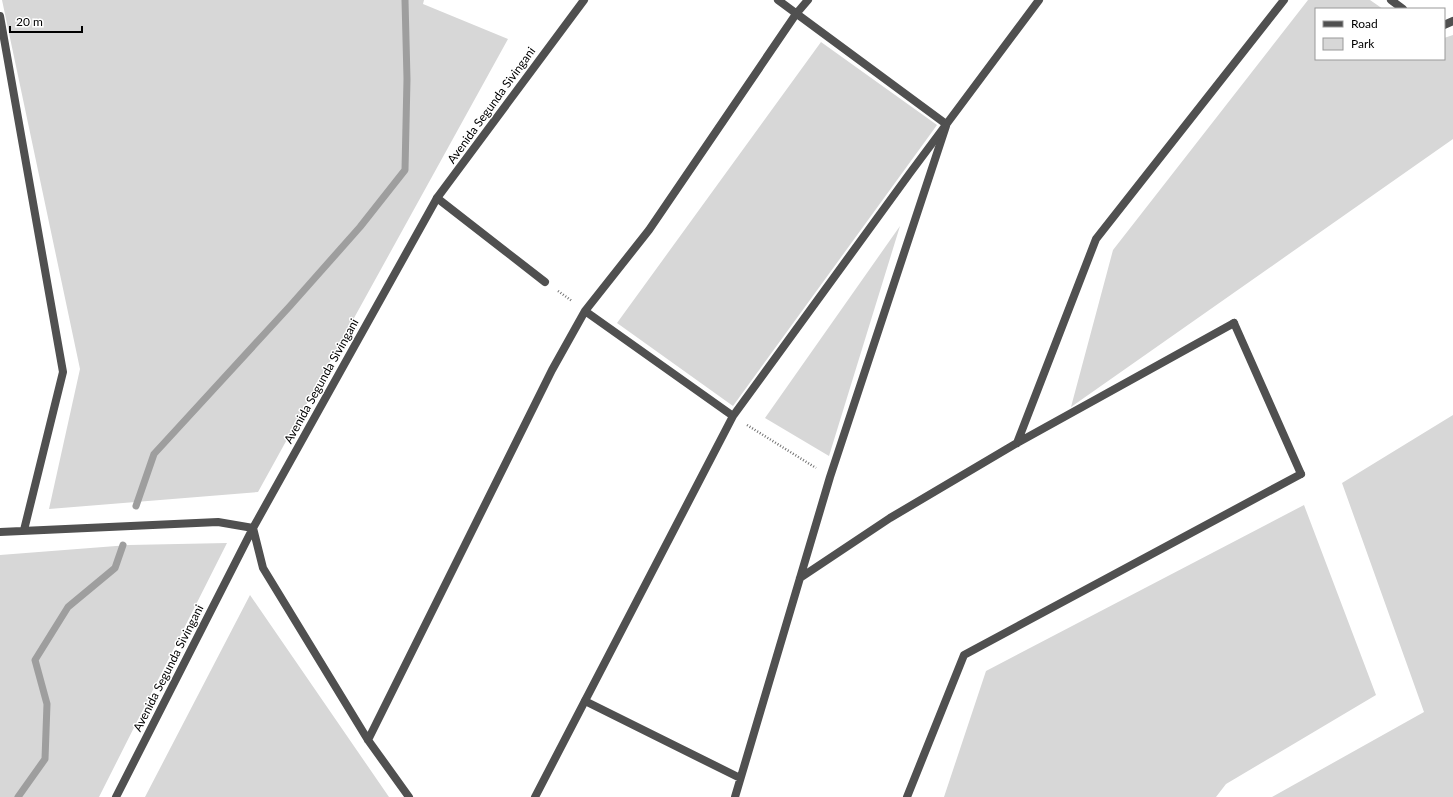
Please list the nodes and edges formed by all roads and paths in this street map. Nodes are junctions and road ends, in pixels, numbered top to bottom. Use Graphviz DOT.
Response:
graph roads {
  1 [pos="584,0"];
  2 [pos="778,0"];
  3 [pos="808,0"];
  4 [pos="1039,0"];
  5 [pos="1284,0"];
  6 [pos="1392,0"];
  7 [pos="1402,8"];
  8 [pos="796,14"];
  9 [pos="0,16"];
  10 [pos="946,124"];
  11 [pos="437,198"];
  12 [pos="545,282"];
  13 [pos="585,311"];
  14 [pos="733,416"];
  15 [pos="1017,443"];
  16 [pos="830,477"];
  17 [pos="253,528"];
  18 [pos="24,530"];
  19 [pos="0,532"];
  20 [pos="800,578"];
  21 [pos="585,701"];
  22 [pos="368,740"];
  23 [pos="740,778"];
  24 [pos="116,797"];
  25 [pos="409,797"];
  26 [pos="535,797"];
  27 [pos="735,797"];
  28 [pos="907,797"];
  1 -- 11 [label="street, Avenida Segunda Sivingani"];
  2 -- 8 [label="street"];
  3 -- 8 [label="street"];
  4 -- 10 [label="street"];
  5 -- 15 [label="street"];
  6 -- 7 [label="street"];
  8 -- 10 [label="street"];
  8 -- 13 [label="street"];
  9 -- 18 [label="street"];
  10 -- 14 [label="street"];
  10 -- 16 [label="street"];
  11 -- 12 [label="street"];
  11 -- 17 [label="street, Avenida Segunda Sivingani"];
  12 -- 13 [label="path"];
  13 -- 14 [label="street"];
  13 -- 22 [label="street"];
  14 -- 16 [label="path"];
  14 -- 21 [label="street"];
  15 -- 20 [label="street"];
  15 -- 28 [label="street"];
  16 -- 20 [label="street"];
  17 -- 18 [label="street"];
  17 -- 22 [label="street"];
  17 -- 24 [label="street, Avenida Segunda Sivingani"];
  18 -- 19 [label="street"];
  20 -- 23 [label="street"];
  21 -- 23 [label="street"];
  21 -- 26 [label="street"];
  22 -- 25 [label="street"];
  23 -- 27 [label="street"];
}
